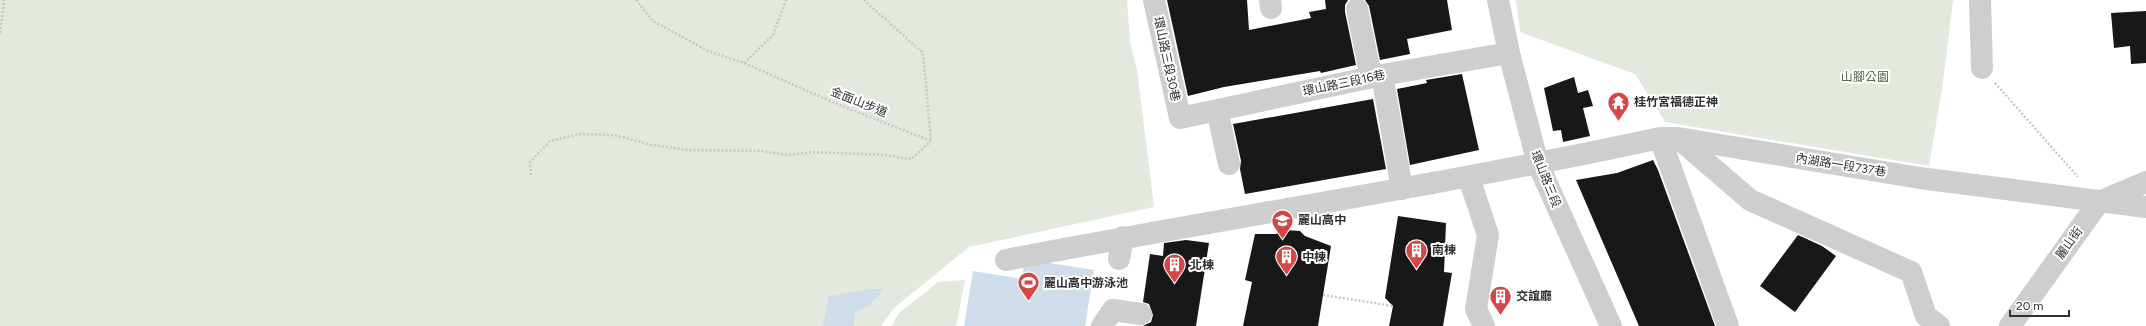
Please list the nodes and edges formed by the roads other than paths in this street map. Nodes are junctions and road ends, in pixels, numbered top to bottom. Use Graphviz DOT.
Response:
graph roads {
  1 [pos="1154,0"];
  2 [pos="1498,0"];
  3 [pos="1980,0"];
  4 [pos="1357,9"];
  5 [pos="1509,53"];
  6 [pos="1982,68"];
  7 [pos="1376,76"];
  8 [pos="1217,110"];
  9 [pos="1180,118"];
  10 [pos="1669,138"];
  11 [pos="1229,164"];
  12 [pos="1538,164"];
  13 [pos="1469,178"];
  14 [pos="2146,182"];
  15 [pos="1402,189"];
  16 [pos="2099,202"];
  17 [pos="2146,208"];
  18 [pos="1123,237"];
  19 [pos="1118,259"];
  20 [pos="1006,260"];
  21 [pos="1141,314"];
  22 [pos="1102,326"];
  23 [pos="1484,326"];
  24 [pos="1611,326"];
  25 [pos="1728,326"];
  26 [pos="1939,326"];
  27 [pos="2010,326"];
  1 -- 9 [label="street, 環山路三段30巷"];
  2 -- 5 [label="street, 環山路三段"];
  3 -- 6 [label="street"];
  4 -- 7 [label="street"];
  5 -- 7 [label="street, 環山路三段16巷"];
  5 -- 12 [label="street, 環山路三段"];
  7 -- 8 [label="street, 環山路三段16巷"];
  7 -- 15 [label="street"];
  8 -- 9 [label="street, 環山路三段16巷"];
  8 -- 11 [label="street"];
  10 -- 12 [label="street, 內湖路一段737巷"];
  10 -- 16 [label="street, 內湖路一段737巷"];
  10 -- 25 [label="street"];
  10 -- 26 [label="street"];
  12 -- 13 [label="street, 內湖路一段737巷"];
  12 -- 24 [label="street, 環山路三段"];
  13 -- 15 [label="street, 內湖路一段737巷"];
  13 -- 23 [label="street"];
  14 -- 16 [label="street"];
  15 -- 18 [label="street, 內湖路一段737巷"];
  16 -- 17 [label="street, 內湖路一段737巷"];
  16 -- 27 [label="street, 麗山街"];
  18 -- 19 [label="street"];
  18 -- 20 [label="street, 內湖路一段737巷"];
  21 -- 22 [label="street"];
}
